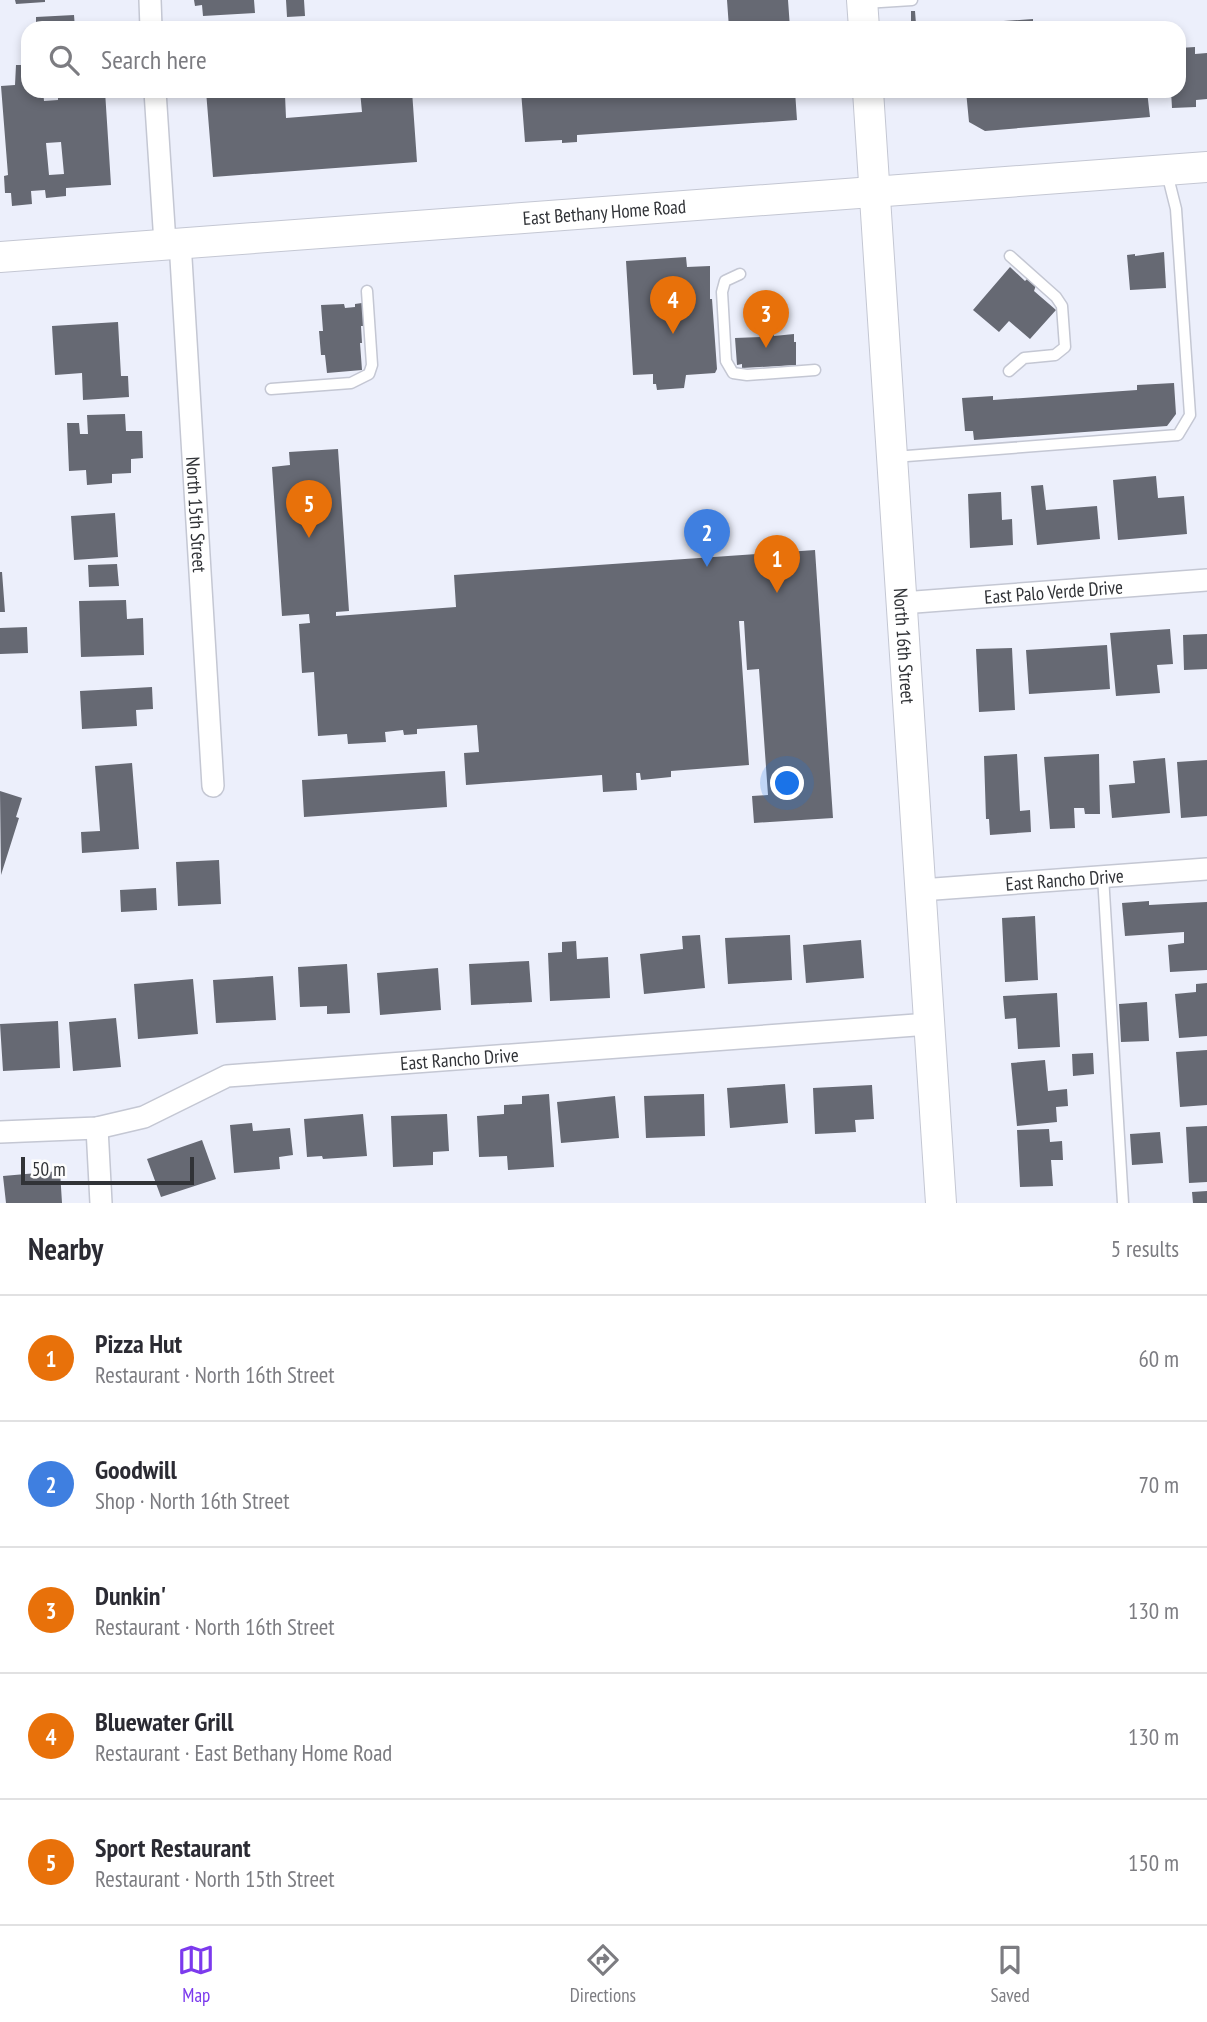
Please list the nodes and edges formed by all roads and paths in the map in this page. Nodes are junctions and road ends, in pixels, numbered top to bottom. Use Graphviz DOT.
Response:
graph roads {
  1 [pos="149,0"];
  2 [pos="912,0"];
  3 [pos="863,10"];
  4 [pos="150,21"];
  5 [pos="156,98"];
  6 [pos="869,98"];
  7 [pos="1207,167"];
  8 [pos="1166,171"];
  9 [pos="876,192"];
  10 [pos="173,242"];
  11 [pos="1010,256"];
  12 [pos="0,257"];
  13 [pos="740,274"];
  14 [pos="367,291"];
  15 [pos="815,370"];
  16 [pos="1009,371"];
  17 [pos="271,389"];
  18 [pos="893,457"];
  19 [pos="1207,580"];
  20 [pos="902,603"];
  21 [pos="213,786"];
  22 [pos="1207,869"];
  23 [pos="1103,876"];
  24 [pos="920,890"];
  25 [pos="929,1024"];
  26 [pos="97,1128"];
  27 [pos="0,1132"];
  28 [pos="102,1203"];
  29 [pos="941,1203"];
  30 [pos="1123,1203"];
  1 -- 4 [label="street"];
  2 -- 3 [label="lane"];
  5 -- 10 [label="street, North 15th Street"];
  6 -- 9 [label="main road, North 16th Street"];
  7 -- 8 [label="main road, East Bethany Home Road"];
  8 -- 9 [label="main road, East Bethany Home Road"];
  8 -- 18 [label="lane"];
  9 -- 10 [label="main road, East Bethany Home Road"];
  9 -- 18 [label="main road, North 16th Street"];
  10 -- 12 [label="main road, East Bethany Home Road"];
  10 -- 21 [label="street, North 15th Street"];
  11 -- 16 [label="lane"];
  13 -- 15 [label="lane"];
  14 -- 17 [label="lane"];
  18 -- 20 [label="main road, North 16th Street"];
  19 -- 20 [label="street, East Palo Verde Drive"];
  20 -- 24 [label="main road, North 16th Street"];
  22 -- 23 [label="street, East Rancho Drive"];
  23 -- 24 [label="street, East Rancho Drive"];
  23 -- 30 [label="lane"];
  24 -- 25 [label="main road, North 16th Street"];
  25 -- 26 [label="street, East Rancho Drive"];
  25 -- 29 [label="main road, North 16th Street"];
  26 -- 27 [label="street, East Rancho Drive"];
  26 -- 28 [label="street"];
}
